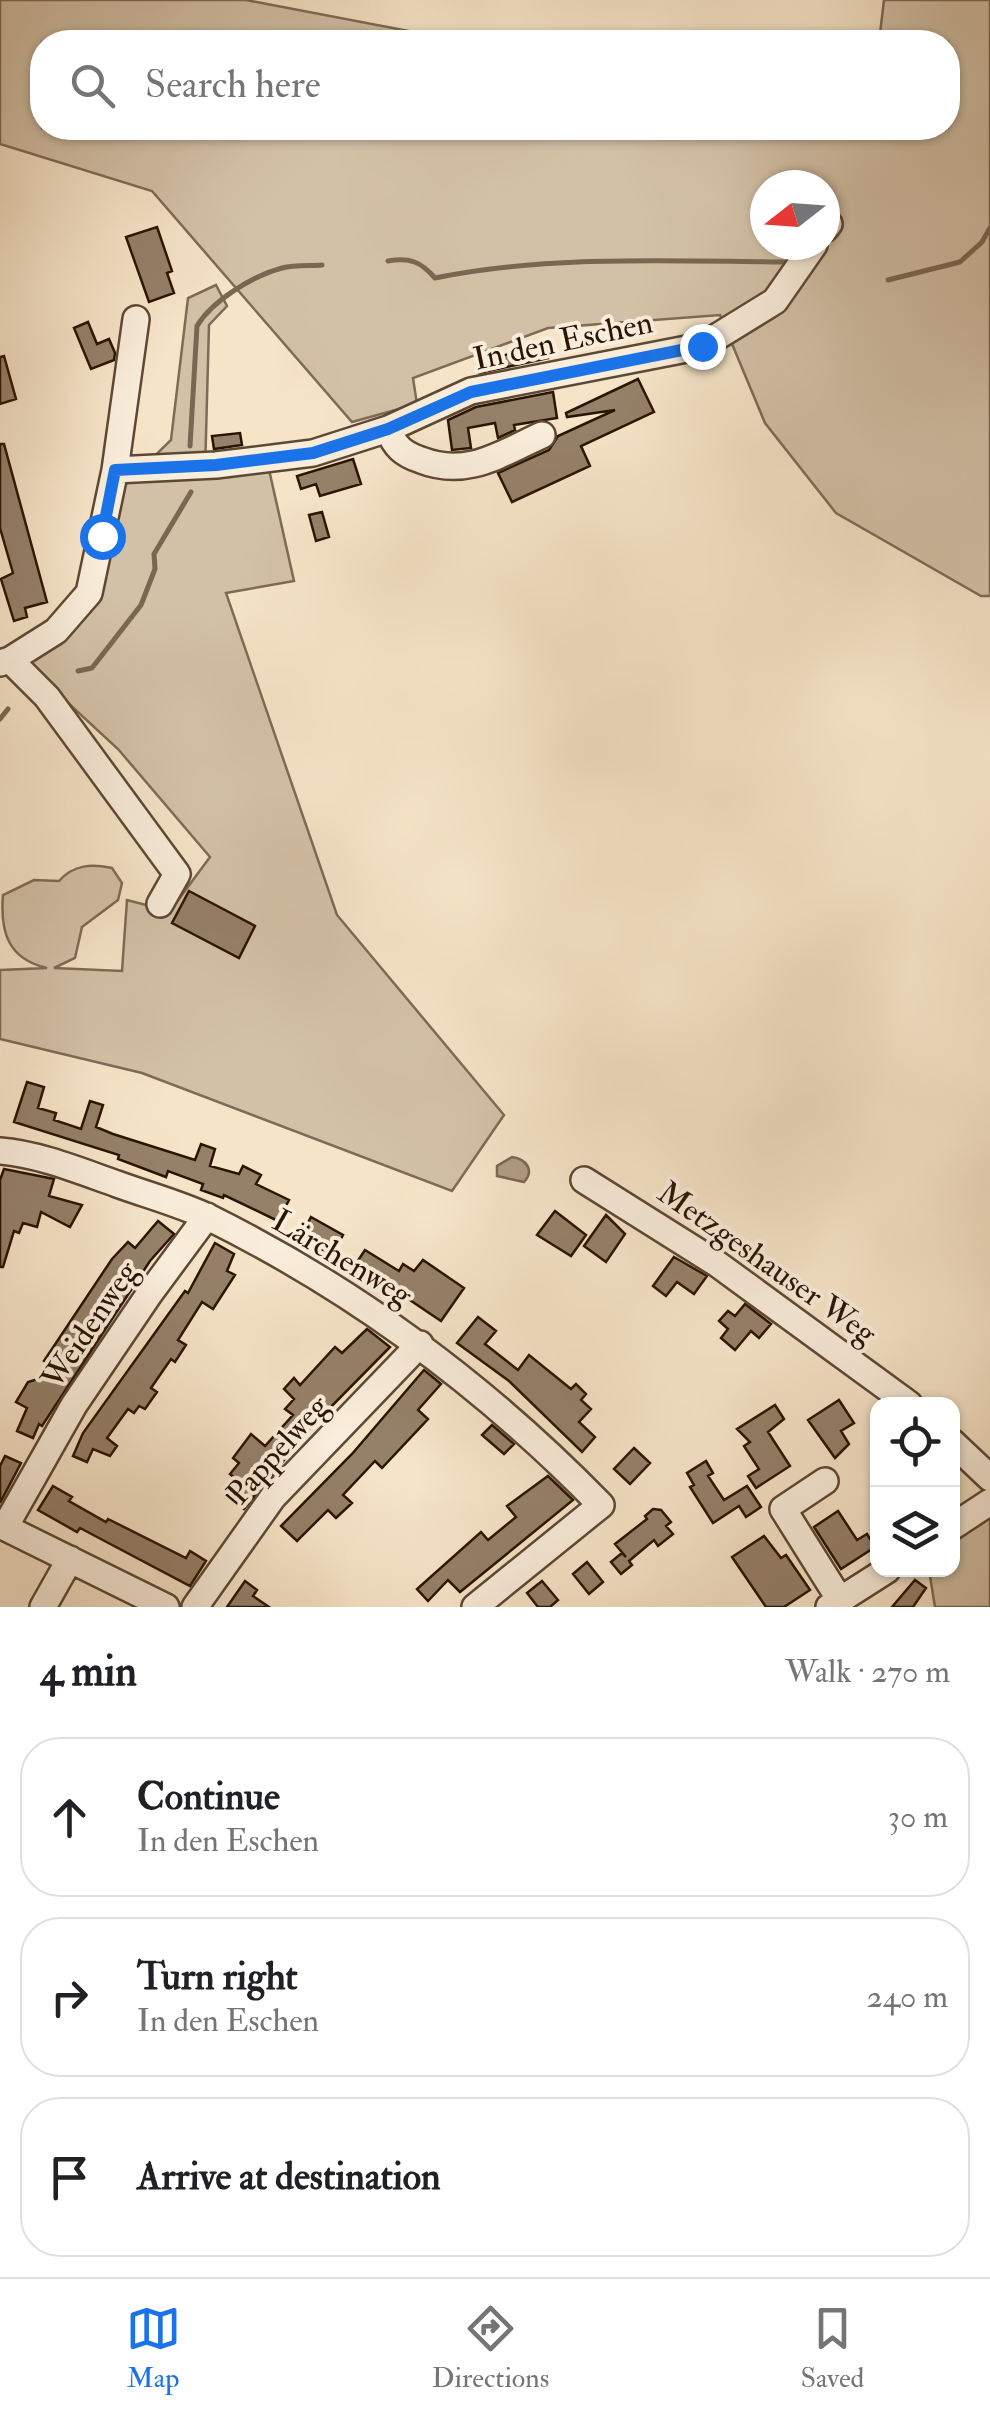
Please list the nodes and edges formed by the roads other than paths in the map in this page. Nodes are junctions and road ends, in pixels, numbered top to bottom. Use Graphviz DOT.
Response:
graph roads {
  1 [pos="804,260"];
  2 [pos="136,320"];
  3 [pos="388,429"];
  4 [pos="542,435"];
  5 [pos="115,470"];
  6 [pos="5,662"];
  7 [pos="160,904"];
  8 [pos="0,1151"];
  9 [pos="584,1180"];
  10 [pos="207,1216"];
  11 [pos="420,1344"];
  12 [pos="900,1397"];
  13 [pos="960,1450"];
  14 [pos="990,1478"];
  15 [pos="825,1480"];
  16 [pos="990,1502"];
  17 [pos="960,1522"];
  18 [pos="3,1526"];
  19 [pos="70,1559"];
  20 [pos="876,1577"];
  21 [pos="834,1603"];
  22 [pos="43,1607"];
  23 [pos="166,1607"];
  24 [pos="195,1607"];
  25 [pos="475,1607"];
  1 -- 3 [label="street, In den Eschen"];
  2 -- 5 [label="street"];
  3 -- 4 [label="street"];
  3 -- 5 [label="street, In den Eschen"];
  5 -- 6 [label="street"];
  6 -- 7 [label="street"];
  8 -- 10 [label="street, Lärchenweg"];
  9 -- 12 [label="street, Metzgeshauser Weg"];
  10 -- 11 [label="street, Lärchenweg"];
  10 -- 18 [label="street, Weidenweg"];
  11 -- 24 [label="street, Pappelweg"];
  11 -- 25 [label="street, Lärchenweg"];
  13 -- 14 [label="street"];
  15 -- 21 [label="street"];
  16 -- 17 [label="street"];
  18 -- 19 [label="street"];
  19 -- 22 [label="street"];
  19 -- 23 [label="street"];
  20 -- 21 [label="street"];
}
